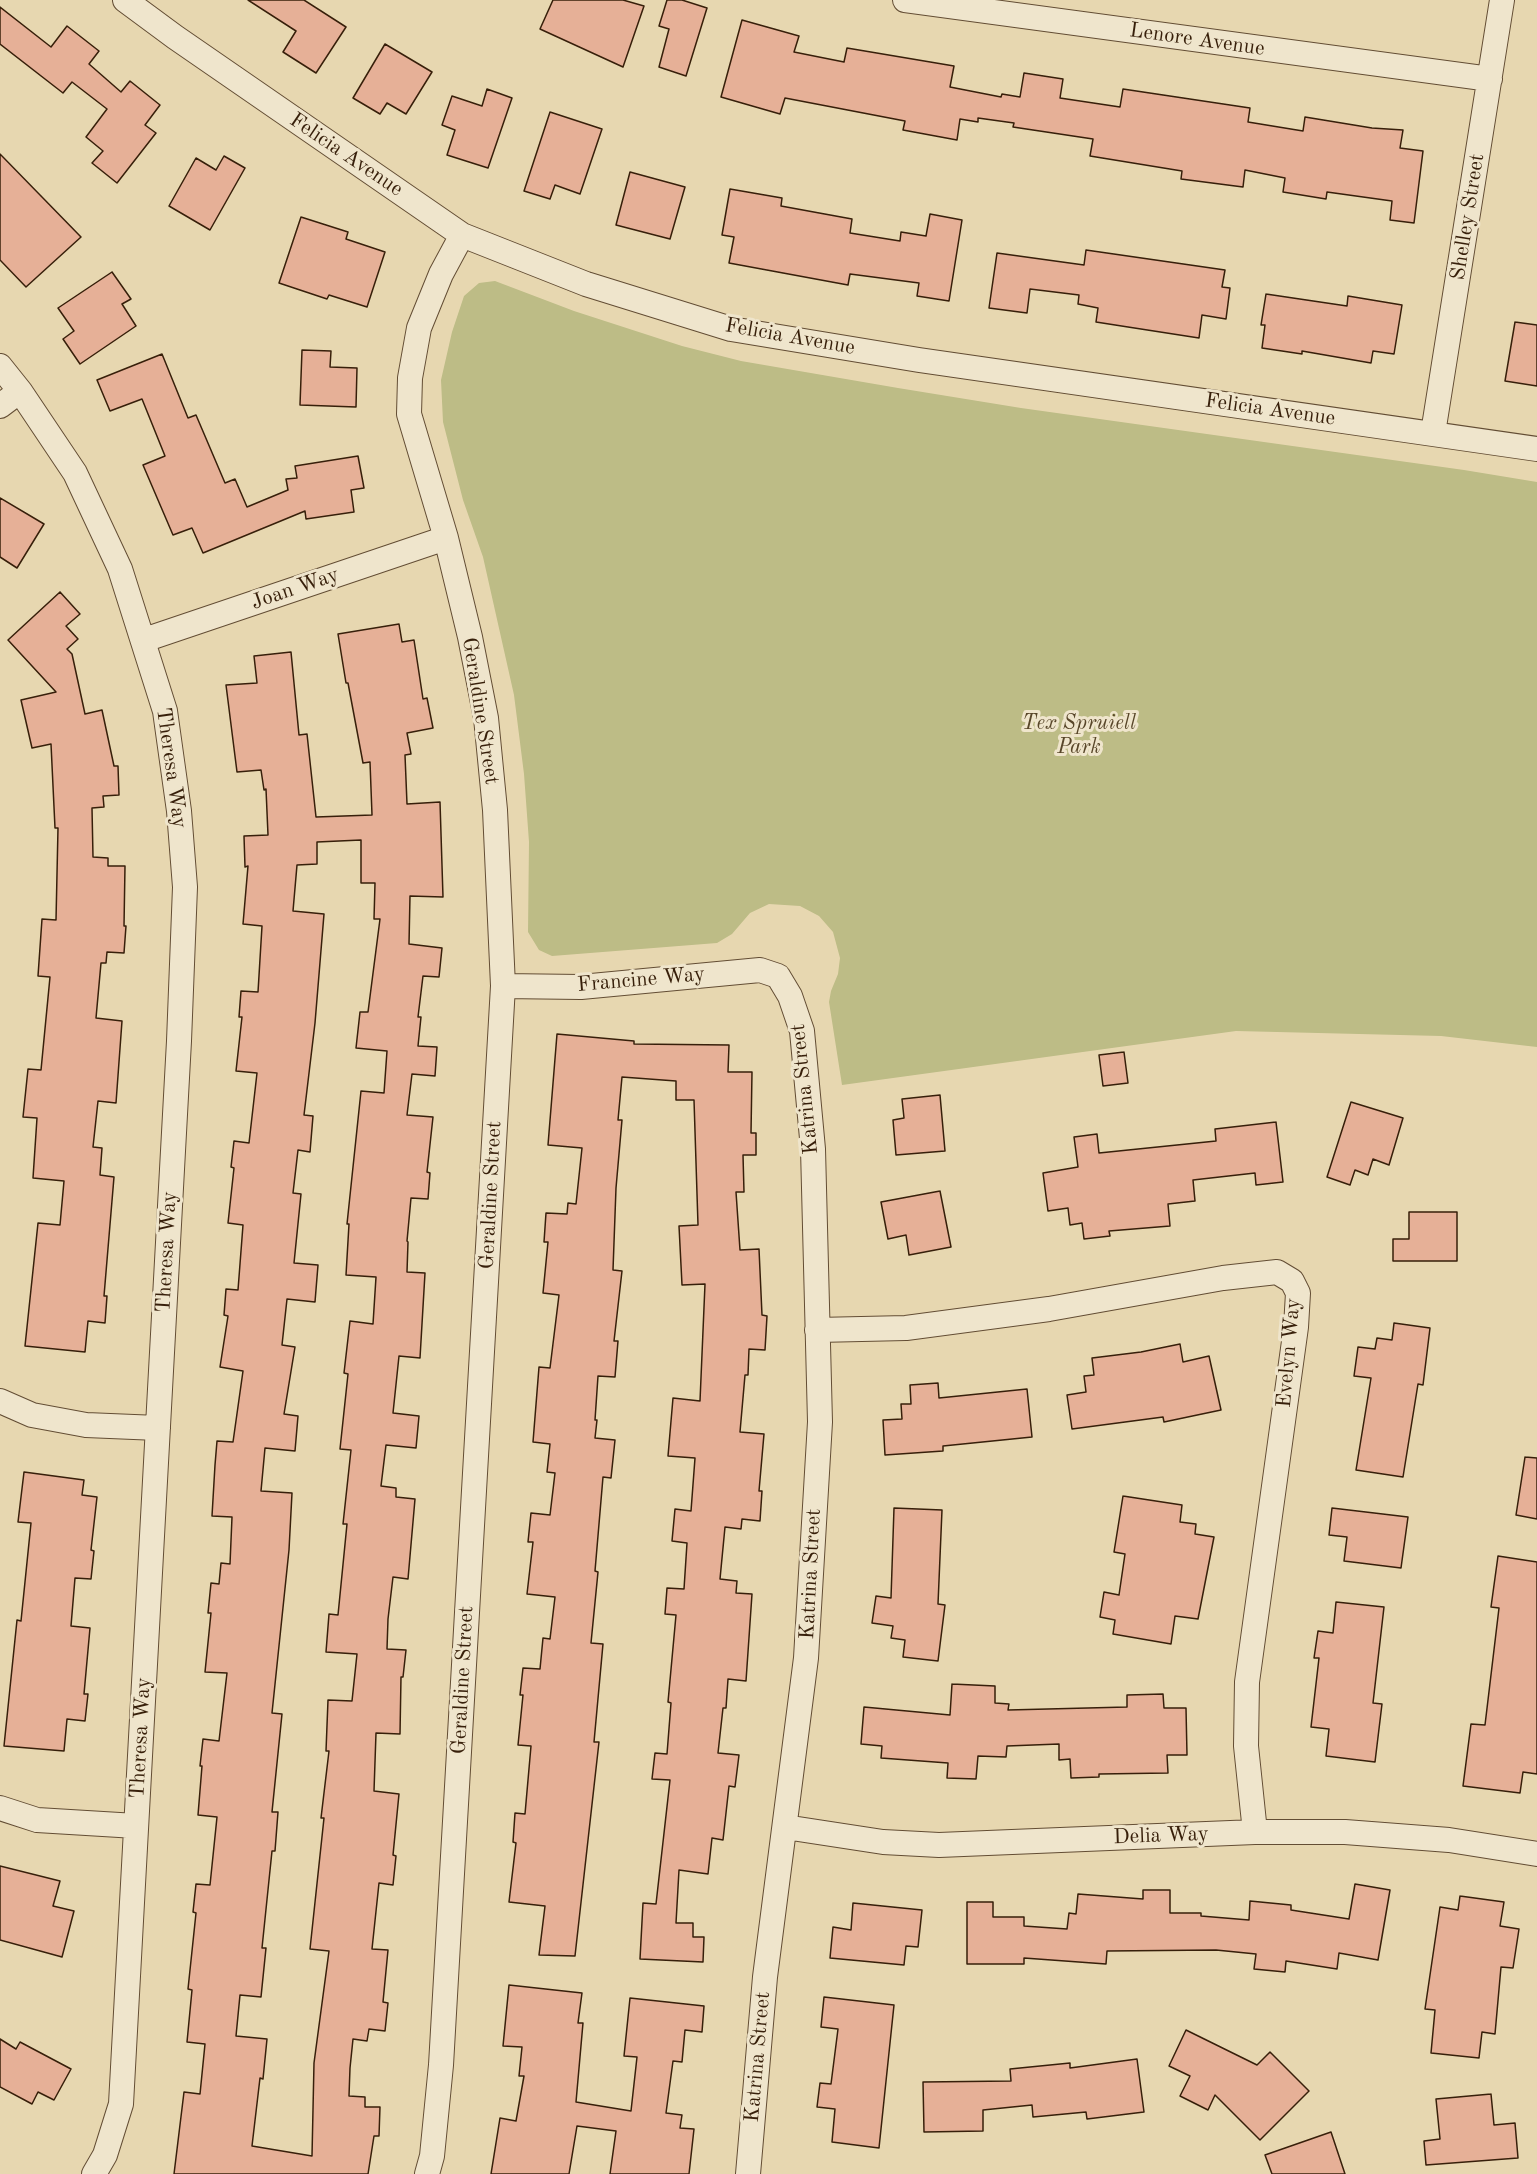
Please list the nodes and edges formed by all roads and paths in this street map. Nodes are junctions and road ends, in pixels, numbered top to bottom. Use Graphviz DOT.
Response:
graph roads {
  1 [pos="125,0"];
  2 [pos="905,0"];
  3 [pos="1502,0"];
  4 [pos="1490,80"];
  5 [pos="462,235"];
  6 [pos="0,366"];
  7 [pos="20,391"];
  8 [pos="0,406"];
  9 [pos="1433,433"];
  10 [pos="1537,449"];
  11 [pos="446,538"];
  12 [pos="144,640"];
  13 [pos="778,976"];
  14 [pos="503,986"];
  15 [pos="817,1330"];
  16 [pos="0,1401"];
  17 [pos="158,1428"];
  18 [pos="0,1808"];
  19 [pos="136,1826"];
  20 [pos="785,1827"];
  21 [pos="1255,1832"];
  22 [pos="1537,1854"];
  23 [pos="94,2174"];
  24 [pos="427,2174"];
  25 [pos="748,2174"];
  1 -- 5 [label="street, Felicia Avenue"];
  2 -- 4 [label="street, Lenore Avenue"];
  3 -- 4 [label="street, Shelley Street"];
  4 -- 9 [label="street, Shelley Street"];
  5 -- 9 [label="street, Felicia Avenue"];
  5 -- 11 [label="street, Geraldine Street"];
  6 -- 7 [label="street, Theresa Way"];
  7 -- 8 [label="street"];
  7 -- 12 [label="street, Theresa Way"];
  9 -- 10 [label="street, Felicia Avenue"];
  11 -- 12 [label="street, Joan Way"];
  11 -- 14 [label="street, Geraldine Street"];
  12 -- 17 [label="street, Theresa Way"];
  13 -- 14 [label="street, Francine Way"];
  13 -- 15 [label="street, Katrina Street"];
  14 -- 24 [label="street, Geraldine Street"];
  15 -- 20 [label="street, Katrina Street"];
  15 -- 21 [label="street, Evelyn Way"];
  16 -- 17 [label="street"];
  17 -- 19 [label="street, Theresa Way"];
  18 -- 19 [label="street"];
  19 -- 23 [label="street, Theresa Way"];
  20 -- 21 [label="street, Delia Way"];
  20 -- 25 [label="street, Katrina Street"];
  21 -- 22 [label="street, Delia Way"];
}
